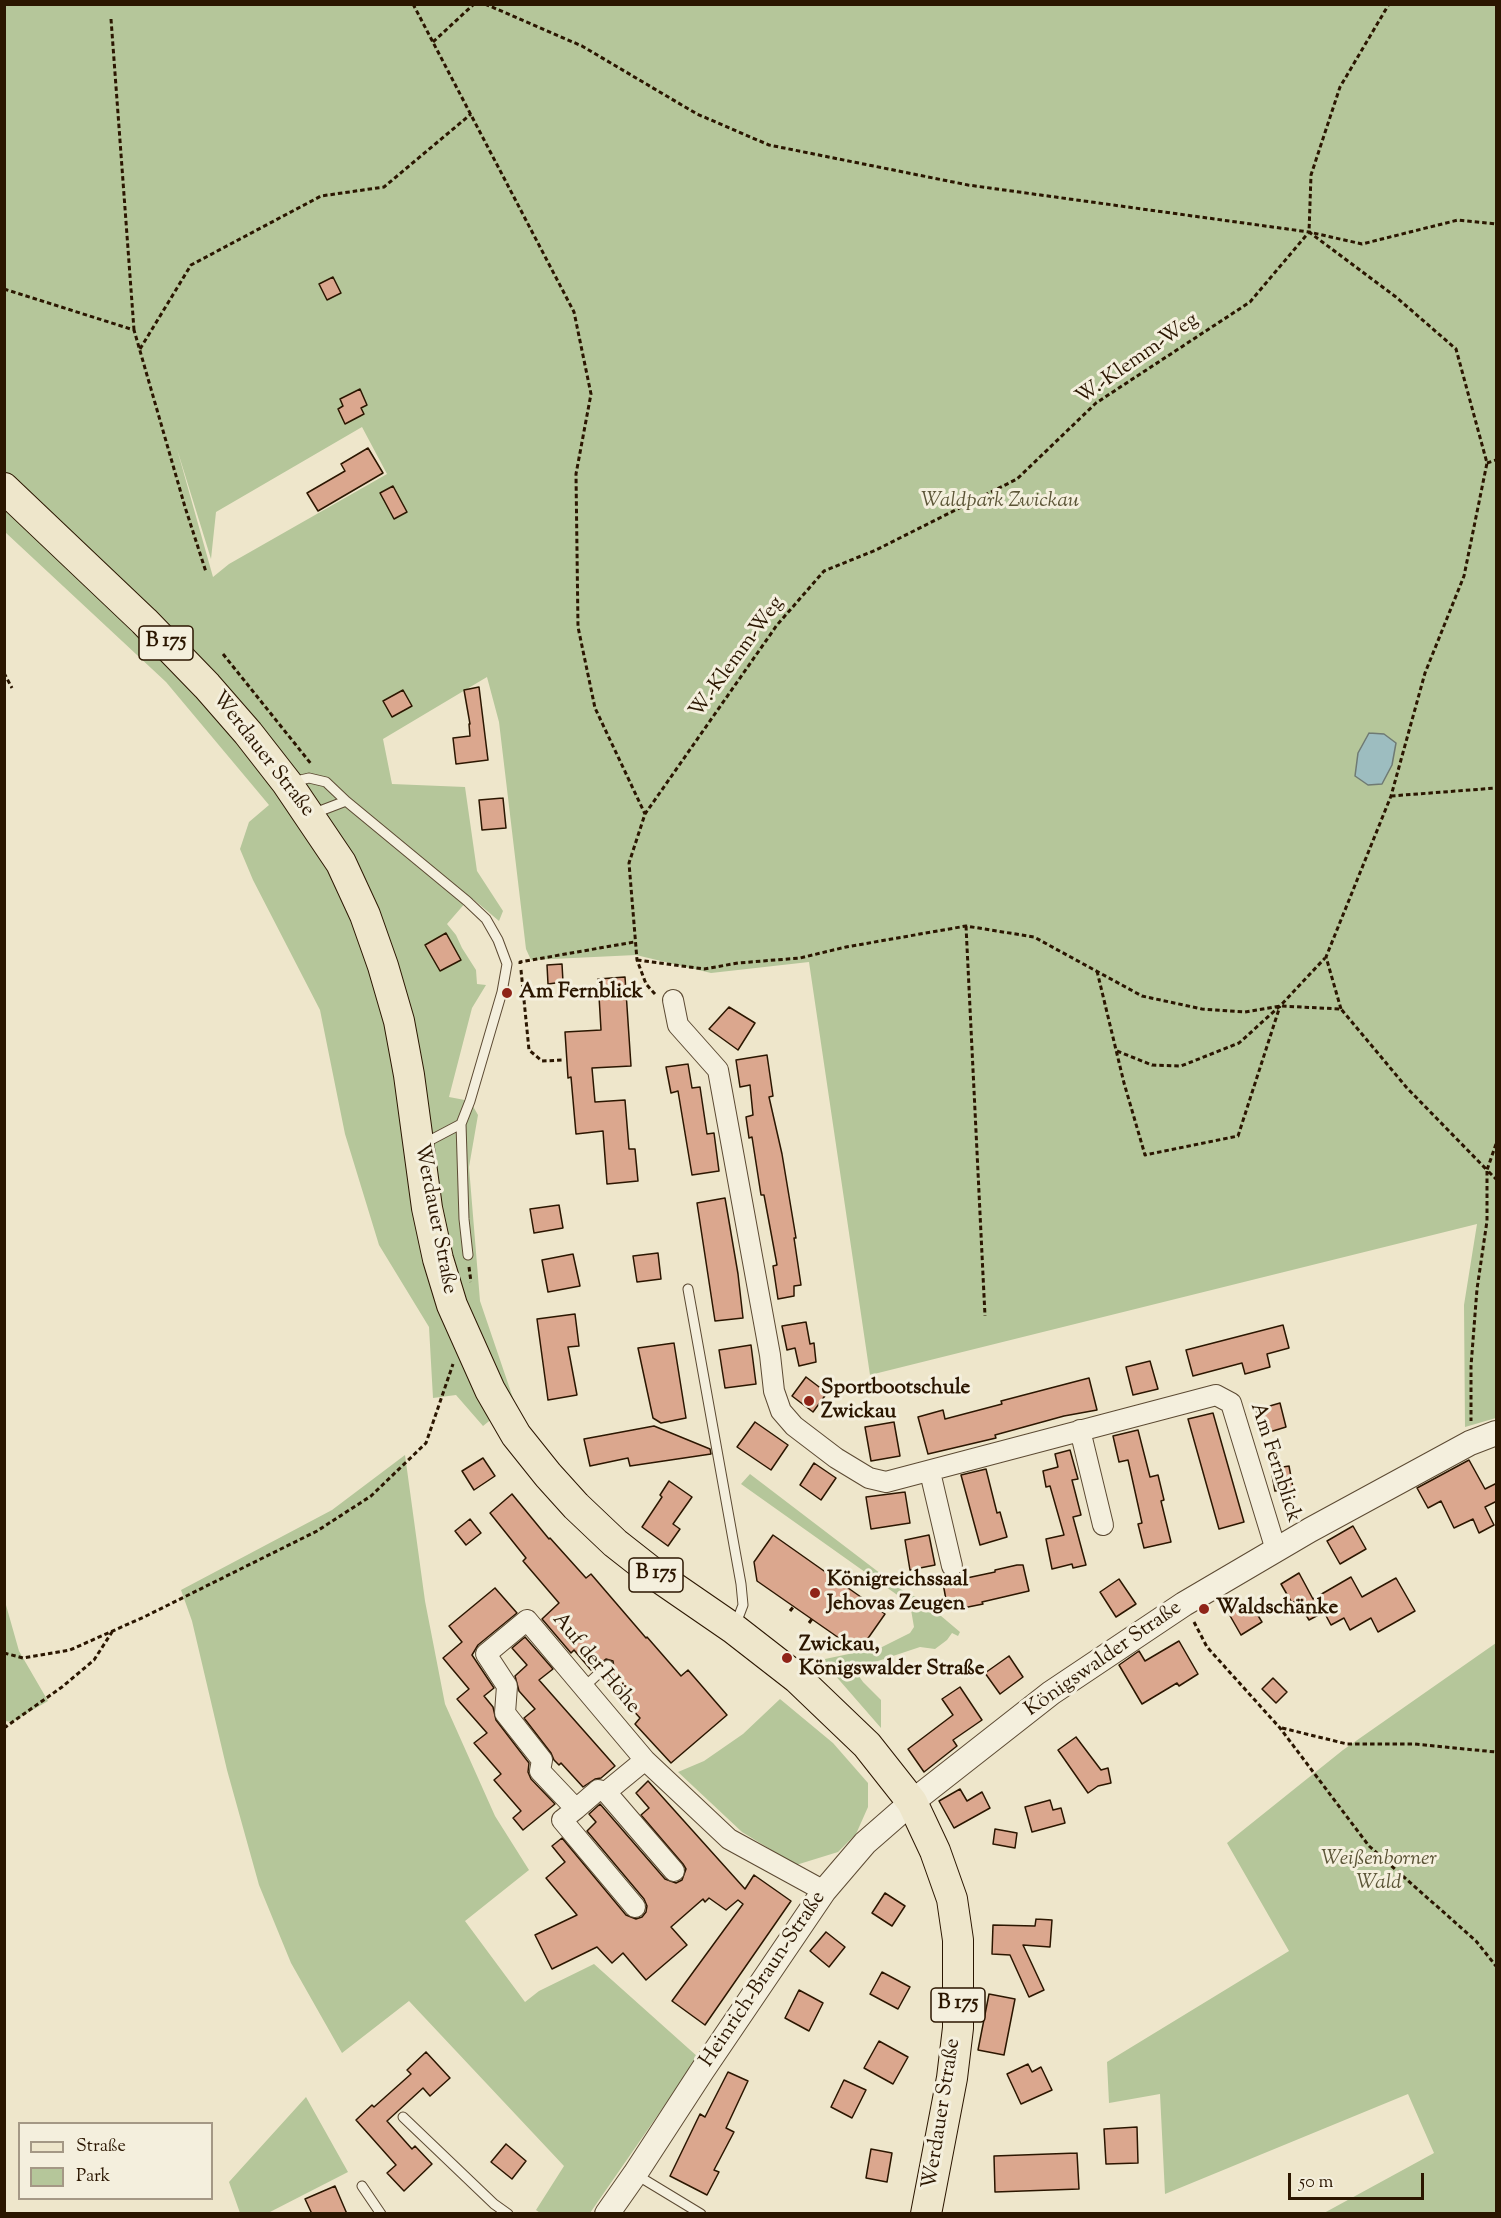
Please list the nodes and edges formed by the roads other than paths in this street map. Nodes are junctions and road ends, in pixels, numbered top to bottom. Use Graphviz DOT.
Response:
graph roads {
  1 [pos="4,488"];
  2 [pos="287,783"];
  3 [pos="346,801"];
  4 [pos="310,814"];
  5 [pos="674,1005"];
  6 [pos="461,1124"];
  7 [pos="418,1146"];
  8 [pos="468,1255"];
  9 [pos="688,1289"];
  10 [pos="1080,1430"];
  11 [pos="1497,1433"];
  12 [pos="930,1472"];
  13 [pos="1103,1525"];
  14 [pos="1276,1550"];
  15 [pos="952,1566"];
  16 [pos="734,1629"];
  17 [pos="608,1665"];
  18 [pos="583,1688"];
  19 [pos="645,1760"];
  20 [pos="606,1792"];
  21 [pos="912,1802"];
  22 [pos="576,1809"];
  23 [pos="674,1871"];
  24 [pos="824,1891"];
  25 [pos="635,1907"];
  26 [pos="403,2117"];
  27 [pos="635,2174"];
  28 [pos="362,2186"];
  29 [pos="381,2214"];
  30 [pos="508,2214"];
  31 [pos="607,2214"];
  32 [pos="701,2214"];
  33 [pos="926,2214"];
  1 -- 2 [label="main road, Werdauer Straße / B 175"];
  2 -- 3 [label="lane"];
  2 -- 4 [label="main road, Werdauer Straße / B 175"];
  3 -- 4 [label="lane"];
  3 -- 6 [label="lane"];
  4 -- 7 [label="main road, Werdauer Straße / B 175"];
  5 -- 12 [label="street, Am Fernblick"];
  6 -- 7 [label="lane"];
  6 -- 8 [label="lane"];
  7 -- 16 [label="main road, Werdauer Straße / B 175"];
  9 -- 16 [label="lane"];
  10 -- 12 [label="street, Am Fernblick"];
  10 -- 13 [label="street"];
  10 -- 14 [label="street, Am Fernblick"];
  11 -- 14 [label="street, Königswalder Straße"];
  12 -- 15 [label="street"];
  14 -- 21 [label="street, Königswalder Straße"];
  16 -- 21 [label="main road, Werdauer Straße / B 175"];
  17 -- 18 [label="lane"];
  18 -- 19 [label="street, Auf der Höhe"];
  18 -- 22 [label="street, Auf der Höhe"];
  19 -- 20 [label="street"];
  19 -- 24 [label="street, Auf der Höhe"];
  20 -- 22 [label="street"];
  20 -- 23 [label="street"];
  21 -- 24 [label="street, Heinrich-Braun-Straße"];
  21 -- 33 [label="main road, Werdauer Straße / B 175"];
  22 -- 25 [label="street"];
  24 -- 27 [label="street, Heinrich-Braun-Straße"];
  26 -- 30 [label="lane"];
  27 -- 31 [label="street, Heinrich-Braun-Straße"];
  27 -- 32 [label="lane"];
  28 -- 29 [label="lane"];
}
